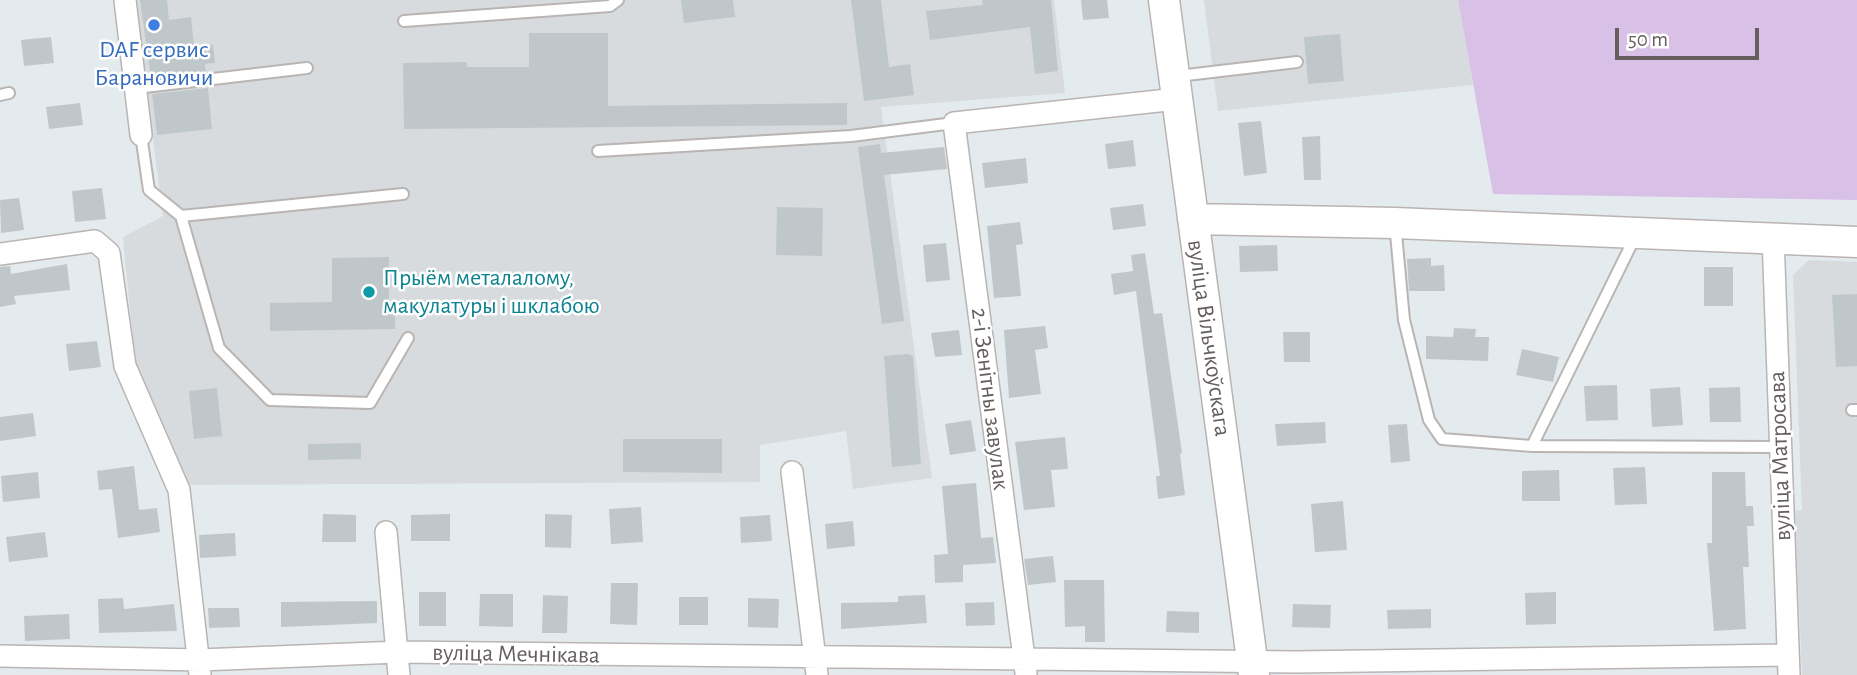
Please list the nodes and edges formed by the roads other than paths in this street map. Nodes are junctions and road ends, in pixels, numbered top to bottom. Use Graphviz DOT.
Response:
graph roads {
  1 [pos="125,0"];
  2 [pos="618,0"];
  3 [pos="1164,0"];
  4 [pos="404,21"];
  5 [pos="1297,62"];
  6 [pos="307,68"];
  7 [pos="1175,87"];
  8 [pos="136,88"];
  9 [pos="954,122"];
  10 [pos="141,135"];
  11 [pos="598,151"];
  12 [pos="403,194"];
  13 [pos="181,216"];
  14 [pos="1193,219"];
  15 [pos="1395,222"];
  16 [pos="1638,231"];
  17 [pos="1773,237"];
  18 [pos="1857,242"];
  19 [pos="0,254"];
  20 [pos="408,338"];
  21 [pos="1532,446"];
  22 [pos="1779,447"];
  23 [pos="792,472"];
  24 [pos="386,532"];
  25 [pos="399,652"];
  26 [pos="0,655"];
  27 [pos="595,665"];
  28 [pos="1639,665"];
  29 [pos="1789,665"];
  30 [pos="816,666"];
  31 [pos="1482,666"];
  32 [pos="200,667"];
  33 [pos="1025,668"];
  34 [pos="1253,668"];
  35 [pos="399,675"];
  1 -- 8 [label="street"];
  2 -- 4 [label="lane"];
  3 -- 7 [label="street, вуліца Вільчкоўскага"];
  5 -- 7 [label="lane"];
  6 -- 8 [label="lane"];
  7 -- 9 [label="street"];
  7 -- 14 [label="street, вуліца Вільчкоўскага"];
  8 -- 10 [label="street"];
  9 -- 11 [label="lane"];
  9 -- 33 [label="street, 2-і Зенітны завулак"];
  10 -- 13 [label="lane"];
  12 -- 13 [label="lane"];
  13 -- 20 [label="lane"];
  14 -- 15 [label="street"];
  14 -- 34 [label="street, вуліца Вільчкоўскага"];
  15 -- 16 [label="street"];
  15 -- 21 [label="lane"];
  16 -- 17 [label="street"];
  16 -- 21 [label="lane"];
  17 -- 18 [label="street"];
  17 -- 22 [label="street, вуліца Матросава"];
  19 -- 32 [label="street"];
  21 -- 22 [label="lane"];
  22 -- 29 [label="street, вуліца Матросава"];
  23 -- 30 [label="street"];
  24 -- 25 [label="street"];
  25 -- 27 [label="street, вуліца Мечнікава"];
  25 -- 32 [label="street, вуліца Мечнікава"];
  25 -- 35 [label="street"];
  26 -- 32 [label="street, вуліца Мечнікава"];
  27 -- 30 [label="street, вуліца Мечнікава"];
  28 -- 29 [label="street, вуліца Мечнікава"];
  28 -- 31 [label="street, вуліца Мечнікава"];
  30 -- 33 [label="street, вуліца Мечнікава"];
  31 -- 34 [label="street, вуліца Мечнікава"];
  33 -- 34 [label="street, вуліца Мечнікава"];
}
